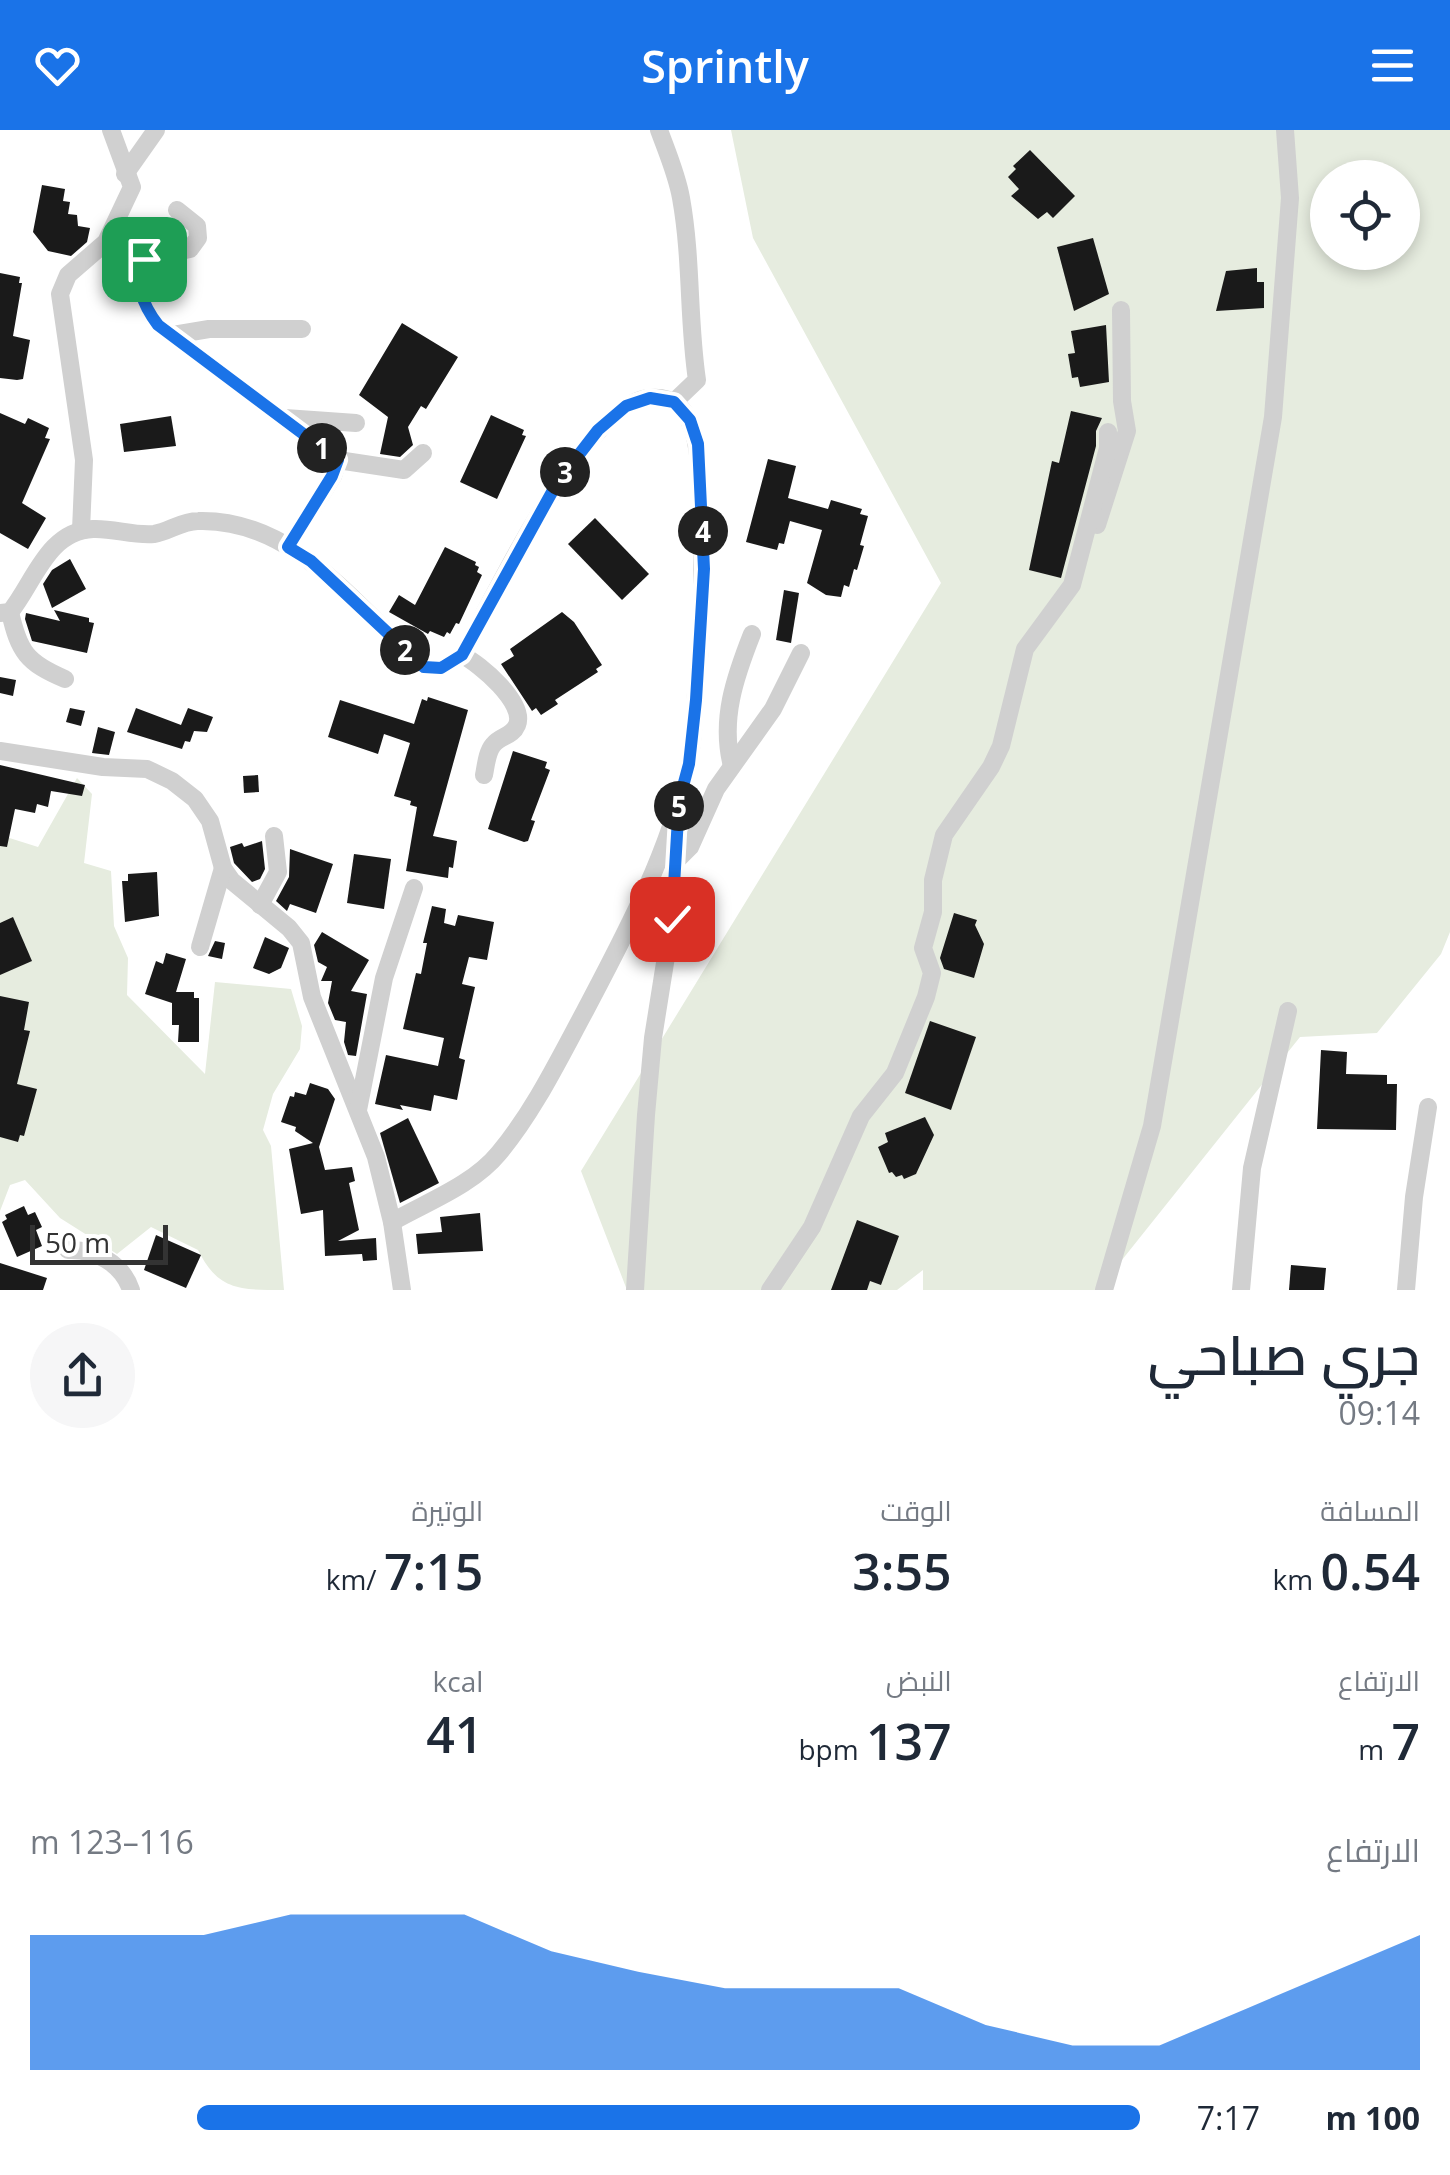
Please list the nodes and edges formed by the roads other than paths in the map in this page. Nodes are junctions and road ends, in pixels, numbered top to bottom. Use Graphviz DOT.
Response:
graph roads {
  1 [pos="111,130"];
  2 [pos="156,130"];
  3 [pos="660,130"];
  4 [pos="1284,130"];
  5 [pos="124,174"];
  6 [pos="177,210"];
  7 [pos="1121,310"];
  8 [pos="302,329"];
  9 [pos="173,335"];
  10 [pos="674,402"];
  11 [pos="285,418"];
  12 [pos="356,423"];
  13 [pos="1108,432"];
  14 [pos="423,453"];
  15 [pos="338,460"];
  16 [pos="81,530"];
  17 [pos="288,547"];
  18 [pos="1080,562"];
  19 [pos="5,612"];
  20 [pos="752,634"];
  21 [pos="801,654"];
  22 [pos="462,655"];
  23 [pos="65,680"];
  24 [pos="0,751"];
  25 [pos="732,766"];
  26 [pos="484,775"];
  27 [pos="679,801"];
  28 [pos="274,836"];
  29 [pos="675,862"];
  30 [pos="223,868"];
  31 [pos="414,888"];
  32 [pos="260,905"];
  33 [pos="200,947"];
  34 [pos="1288,1010"];
  35 [pos="1428,1107"];
  36 [pos="358,1110"];
  37 [pos="392,1222"];
  38 [pos="68,1250"];
  39 [pos="131,1290"];
  40 [pos="402,1290"];
  41 [pos="635,1290"];
  42 [pos="770,1290"];
  43 [pos="1104,1290"];
  44 [pos="1242,1290"];
  45 [pos="1406,1290"];
  1 -- 5 [label="street"];
  2 -- 5 [label="street"];
  3 -- 10 [label="street"];
  4 -- 43 [label="street"];
  5 -- 16 [label="street"];
  6 -- 9 [label="street"];
  7 -- 18 [label="street"];
  8 -- 9 [label="street"];
  9 -- 11 [label="street"];
  10 -- 22 [label="street"];
  10 -- 27 [label="street"];
  11 -- 12 [label="street"];
  11 -- 15 [label="street"];
  13 -- 18 [label="street"];
  14 -- 15 [label="street"];
  15 -- 17 [label="street"];
  16 -- 17 [label="street"];
  16 -- 19 [label="street"];
  17 -- 22 [label="street"];
  18 -- 42 [label="street"];
  19 -- 23 [label="street"];
  20 -- 25 [label="street"];
  21 -- 25 [label="street"];
  22 -- 26 [label="street"];
  24 -- 30 [label="street"];
  25 -- 29 [label="street"];
  27 -- 29 [label="street"];
  27 -- 37 [label="street"];
  28 -- 32 [label="street"];
  29 -- 41 [label="street"];
  30 -- 32 [label="street"];
  30 -- 33 [label="street"];
  31 -- 36 [label="street"];
  32 -- 36 [label="street"];
  34 -- 44 [label="street"];
  35 -- 45 [label="street"];
  36 -- 37 [label="street"];
  37 -- 40 [label="street"];
  38 -- 39 [label="street"];
}
